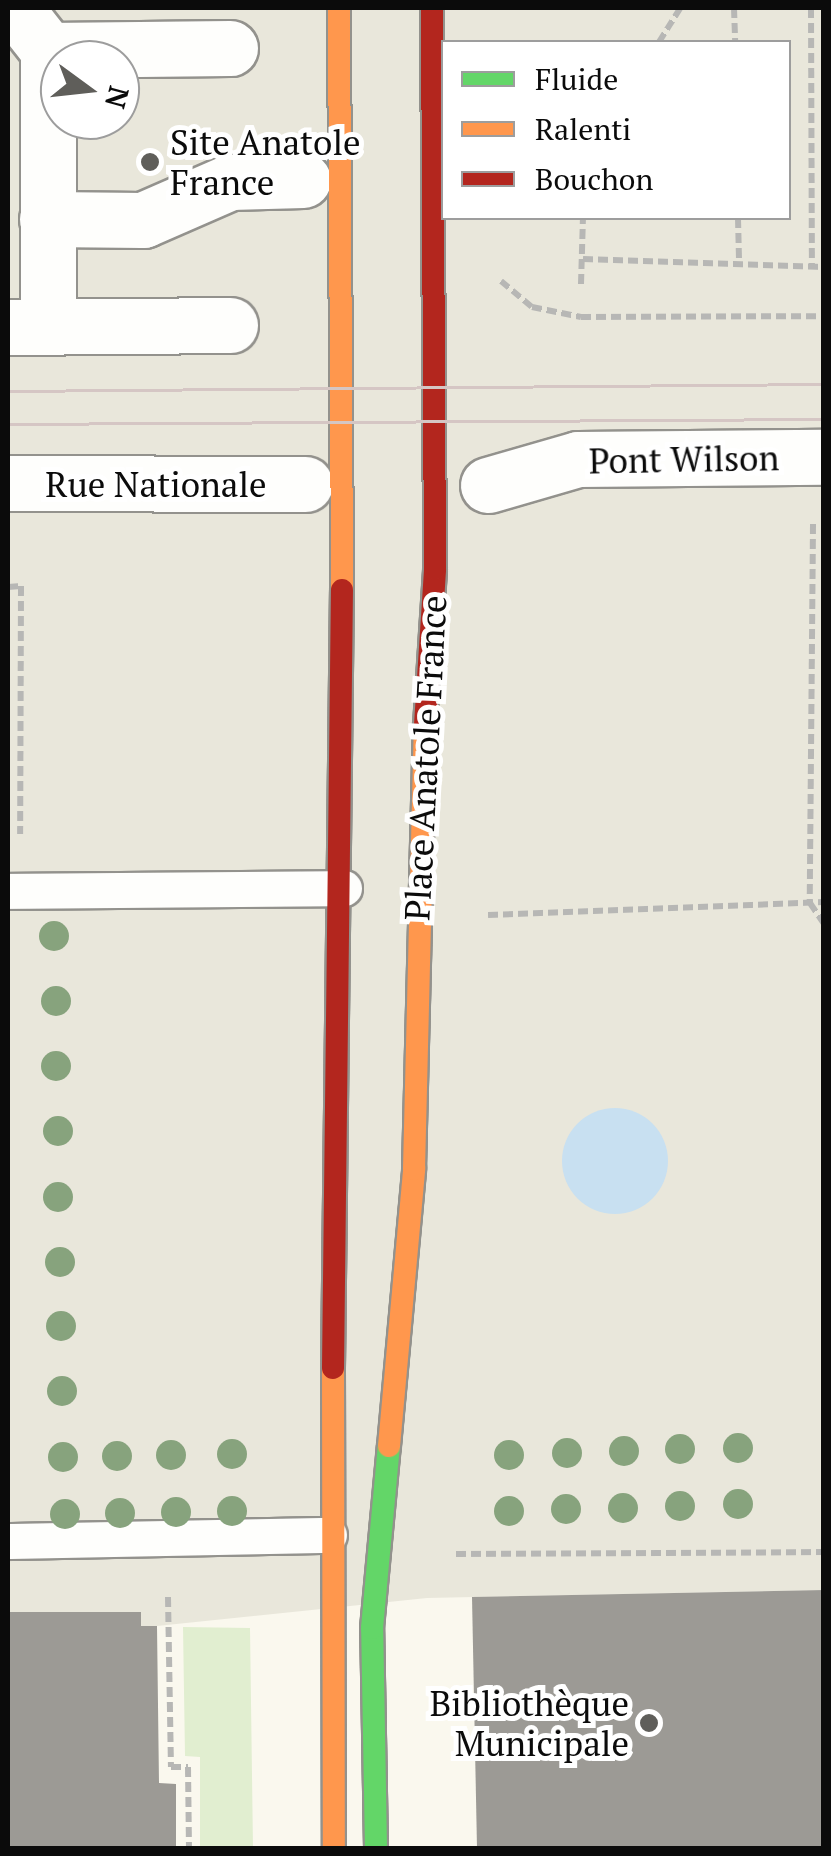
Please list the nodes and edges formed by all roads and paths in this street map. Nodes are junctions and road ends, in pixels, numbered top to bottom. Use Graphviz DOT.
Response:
graph roads {
  1 [pos="14,8"];
  2 [pos="339,8"];
  3 [pos="432,8"];
  4 [pos="680,8"];
  5 [pos="734,8"];
  6 [pos="811,8"];
  7 [pos="40,40"];
  8 [pos="661,40"];
  9 [pos="735,40"];
  10 [pos="230,48"];
  11 [pos="140,49"];
  12 [pos="47,140"];
  13 [pos="303,180"];
  14 [pos="47,219"];
  15 [pos="583,220"];
  16 [pos="738,220"];
  17 [pos="583,259"];
  18 [pos="739,259"];
  19 [pos="812,266"];
  20 [pos="824,268"];
  21 [pos="582,284"];
  22 [pos="824,316"];
  23 [pos="580,317"];
  24 [pos="230,325"];
  25 [pos="28,327"];
  26 [pos="818,457"];
  27 [pos="8,483"];
  28 [pos="305,484"];
  29 [pos="488,485"];
  30 [pos="8,587"];
  31 [pos="344,888"];
  32 [pos="13,890"];
  33 [pos="824,902"];
  34 [pos="810,903"];
  35 [pos="488,915"];
  36 [pos="824,924"];
  37 [pos="329,1536"];
  38 [pos="166,1538"];
  39 [pos="8,1541"];
  40 [pos="824,1552"];
  41 [pos="456,1554"];
  42 [pos="189,1848"];
  43 [pos="334,1848"];
  44 [pos="376,1848"];
  1 -- 7 [label="street"];
  2 -- 31 [label="main road, Place Anatole France"];
  3 -- 44 [label="main road, Place Anatole France"];
  4 -- 8 [label="path"];
  5 -- 9 [label="path"];
  6 -- 19 [label="path"];
  10 -- 11 [label="street"];
  12 -- 14 [label="street"];
  13 -- 14 [label="street"];
  14 -- 25 [label="street"];
  15 -- 17 [label="path"];
  16 -- 18 [label="path"];
  17 -- 18 [label="path"];
  17 -- 21 [label="path"];
  18 -- 19 [label="path"];
  19 -- 20 [label="path"];
  22 -- 23 [label="path"];
  24 -- 25 [label="street"];
  26 -- 29 [label="street, Pont Wilson"];
  26 -- 34 [label="path"];
  27 -- 28 [label="street, Rue Nationale"];
  30 -- 32 [label="path"];
  31 -- 32 [label="lane"];
  31 -- 37 [label="main road, Place Anatole France"];
  33 -- 34 [label="path"];
  34 -- 35 [label="path"];
  34 -- 36 [label="path"];
  37 -- 38 [label="lane"];
  37 -- 43 [label="main road, Place Anatole France"];
  38 -- 39 [label="lane"];
  38 -- 42 [label="path"];
  40 -- 41 [label="path"];
}
